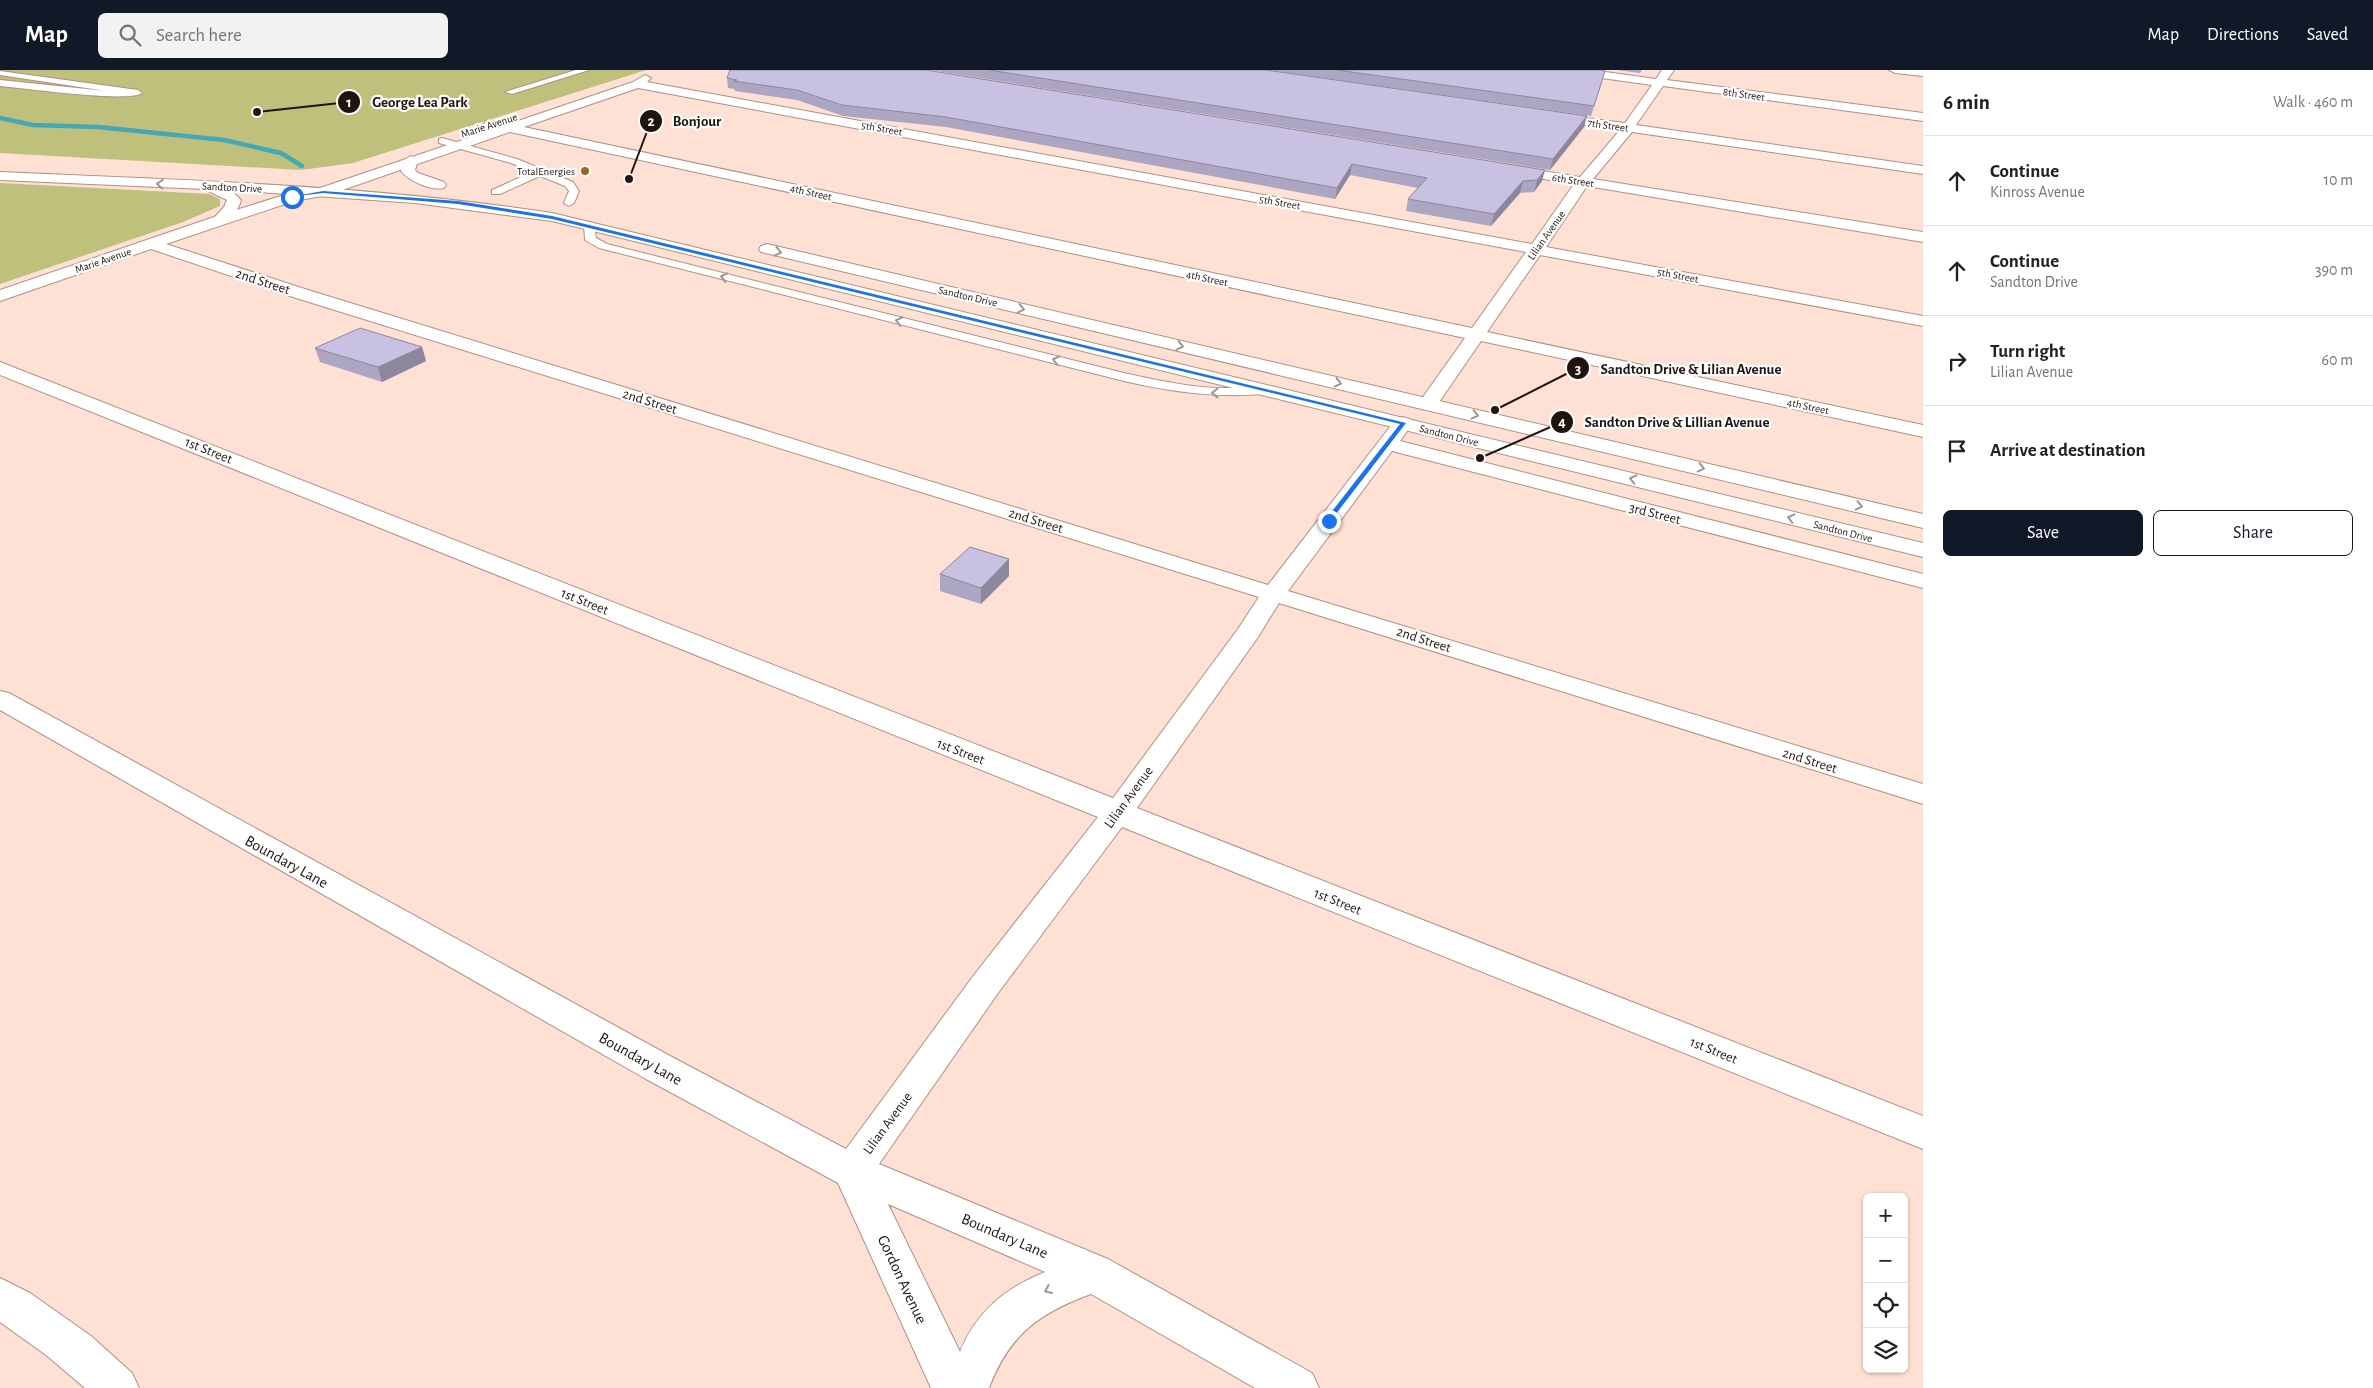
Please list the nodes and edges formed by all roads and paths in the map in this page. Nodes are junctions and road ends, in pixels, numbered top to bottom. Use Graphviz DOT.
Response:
graph roads {
  1 [pos="11,70"];
  2 [pos="586,70"];
  3 [pos="1565,70"];
  4 [pos="1668,70"];
  5 [pos="1895,70"];
  6 [pos="0,73"];
  7 [pos="1923,73"];
  8 [pos="645,79"];
  9 [pos="1658,82"];
  10 [pos="0,83"];
  11 [pos="509,92"];
  12 [pos="1539,115"];
  13 [pos="1923,117"];
  14 [pos="490,124"];
  15 [pos="506,128"];
  16 [pos="1628,128"];
  17 [pos="442,141"];
  18 [pos="457,144"];
  19 [pos="412,160"];
  20 [pos="0,162"];
  21 [pos="1496,168"];
  22 [pos="1923,170"];
  23 [pos="540,172"];
  24 [pos="263,174"];
  25 [pos="0,176"];
  26 [pos="330,176"];
  27 [pos="361,178"];
  28 [pos="1583,182"];
  29 [pos="439,185"];
  30 [pos="209,186"];
  31 [pos="458,187"];
  32 [pos="478,190"];
  33 [pos="323,192"];
  34 [pos="496,192"];
  35 [pos="294,194"];
  36 [pos="524,196"];
  37 [pos="542,199"];
  38 [pos="569,203"];
  39 [pos="588,216"];
  40 [pos="219,220"];
  41 [pos="1923,236"];
  42 [pos="151,244"];
  43 [pos="750,245"];
  44 [pos="1536,249"];
  45 [pos="0,296"];
  46 [pos="1923,320"];
  47 [pos="1474,335"];
  48 [pos="0,368"];
  49 [pos="1428,404"];
  50 [pos="1923,431"];
  51 [pos="1395,434"];
  52 [pos="1923,521"];
  53 [pos="1923,550"];
  54 [pos="1923,581"];
  55 [pos="1274,594"];
  56 [pos="0,699"];
  57 [pos="1923,794"];
  58 [pos="1118,812"];
  59 [pos="1923,1133"];
  60 [pos="852,1171"];
  61 [pos="1094,1272"];
  62 [pos="0,1298"];
  63 [pos="117,1388"];
  64 [pos="954,1388"];
  65 [pos="967,1388"];
  66 [pos="1297,1388"];
  1 -- 6 [label="lane"];
  2 -- 11 [label="lane"];
  3 -- 9 [label="street, 8th Street"];
  4 -- 9 [label="street, Lilian Avenue"];
  5 -- 7 [label="street"];
  6 -- 10 [label="lane"];
  8 -- 14 [label="street, Marie Avenue"];
  8 -- 15 [label="street, Marie Avenue"];
  8 -- 44 [label="street, 5th Street"];
  9 -- 13 [label="street, 8th Street"];
  9 -- 16 [label="street, Lilian Avenue"];
  12 -- 16 [label="street, 7th Street"];
  14 -- 15 [label="street, 4th Street"];
  14 -- 17 [label="street, Marie Avenue"];
  15 -- 18 [label="street, Marie Avenue"];
  15 -- 47 [label="street, 4th Street"];
  16 -- 22 [label="street, 7th Street"];
  16 -- 28 [label="street, Lilian Avenue"];
  17 -- 18 [label="lane"];
  17 -- 26 [label="street, Marie Avenue"];
  18 -- 19 [label="street, Marie Avenue"];
  18 -- 23 [label="lane"];
  19 -- 27 [label="street, Marie Avenue"];
  19 -- 29 [label="street"];
  20 -- 24 [label="street, Sandton Drive"];
  21 -- 28 [label="street, 6th Street"];
  23 -- 34 [label="lane"];
  23 -- 38 [label="lane"];
  30 -- 25 [label="street, Sandton Drive, one-way"];
  26 -- 27 [label="street"];
  26 -- 35 [label="street, Marie Avenue"];
  27 -- 29 [label="street"];
  27 -- 33 [label="street, Marie Avenue"];
  28 -- 41 [label="street, 6th Street"];
  28 -- 44 [label="street, Lilian Avenue"];
  29 -- 31 [label="street"];
  30 -- 35 [label="street, Sandton Drive"];
  30 -- 40 [label="street"];
  32 -- 34 [label="street"];
  33 -- 35 [label="street"];
  33 -- 39 [label="street, Sandton Drive"];
  34 -- 36 [label="street"];
  35 -- 40 [label="street, Marie Avenue"];
  37 -- 38 [label="street, Sandton Drive"];
  38 -- 39 [label="street, Sandton Drive"];
  51 -- 39 [label="street, Sandton Drive, one-way"];
  40 -- 42 [label="street, Marie Avenue"];
  42 -- 45 [label="street, Marie Avenue"];
  42 -- 55 [label="street, 2nd Street"];
  43 -- 49 [label="street, Sandton Drive, one-way"];
  44 -- 46 [label="street, 5th Street"];
  44 -- 47 [label="street, Lilian Avenue"];
  47 -- 49 [label="street, Lilian Avenue"];
  47 -- 50 [label="street, 4th Street"];
  48 -- 58 [label="street, 1st Street"];
  49 -- 52 [label="street, Sandton Drive, one-way"];
  53 -- 51 [label="street, Sandton Drive, one-way"];
  51 -- 54 [label="street, 3rd Street"];
  51 -- 55 [label="street, Lilian Avenue"];
  55 -- 57 [label="street, 2nd Street"];
  55 -- 58 [label="street, Lilian Avenue"];
  56 -- 60 [label="street, Boundary Lane"];
  58 -- 59 [label="street, 1st Street"];
  58 -- 60 [label="street, Lilian Avenue"];
  60 -- 61 [label="street, Boundary Lane"];
  60 -- 64 [label="street, Gordon Avenue"];
  61 -- 65 [label="street, one-way"];
  61 -- 66 [label="street, Boundary Lane"];
  62 -- 63 [label="street"];
}
